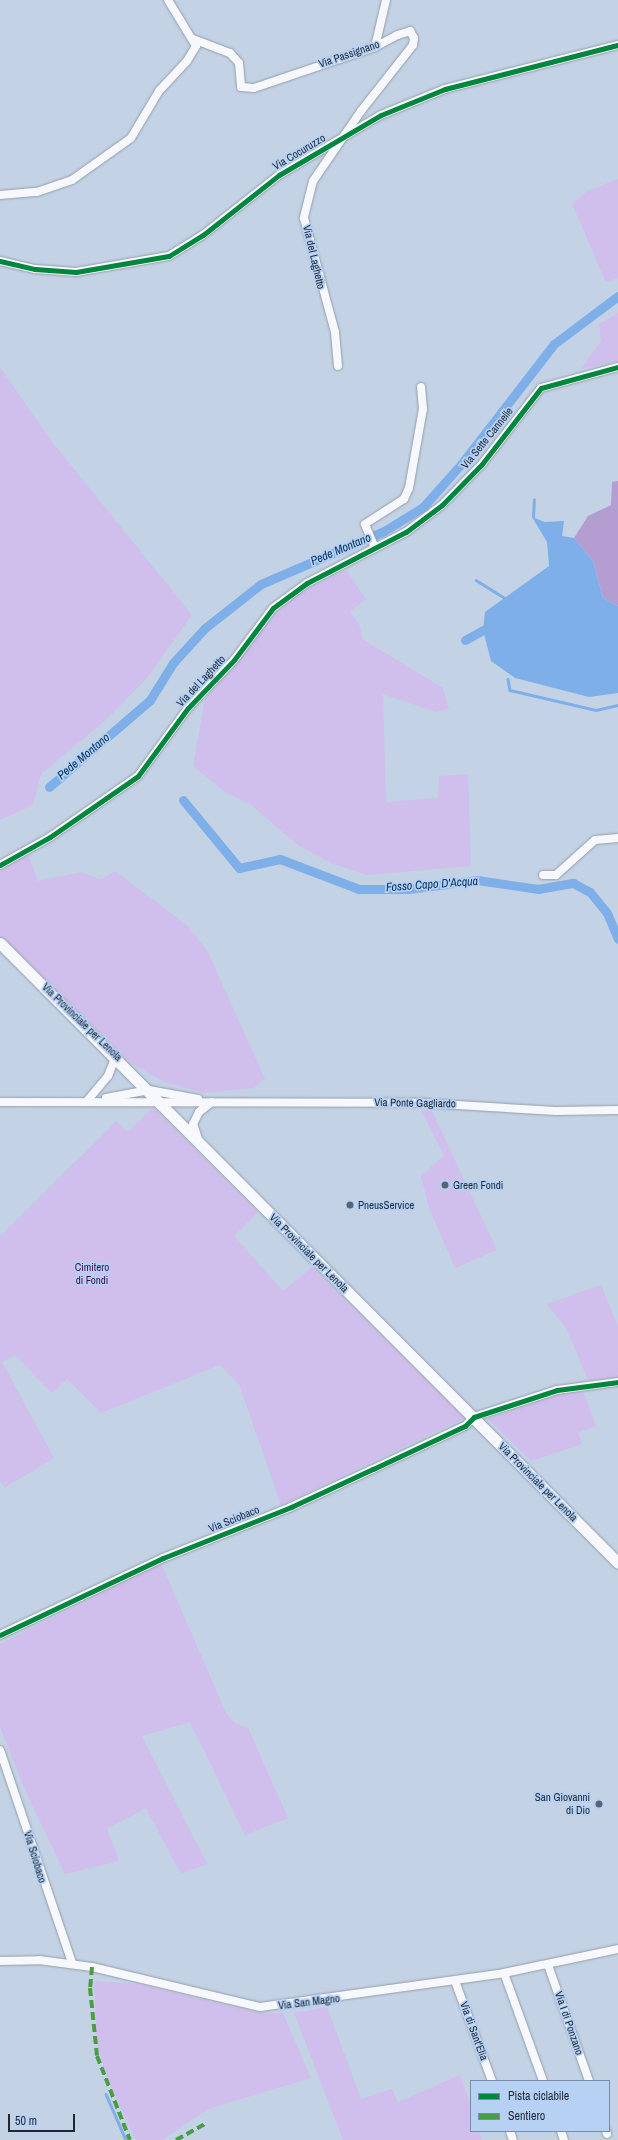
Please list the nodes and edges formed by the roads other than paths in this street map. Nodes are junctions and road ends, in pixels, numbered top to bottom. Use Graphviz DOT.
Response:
graph roads {
  1 [pos="168,0"];
  2 [pos="386,0"];
  3 [pos="193,39"];
  4 [pos="618,46"];
  5 [pos="375,47"];
  6 [pos="348,134"];
  7 [pos="0,195"];
  8 [pos="0,261"];
  9 [pos="338,366"];
  10 [pos="618,367"];
  11 [pos="421,387"];
  12 [pos="377,546"];
  13 [pos="618,838"];
  14 [pos="0,865"];
  15 [pos="543,875"];
  16 [pos="0,943"];
  17 [pos="116,1056"];
  18 [pos="149,1090"];
  19 [pos="0,1102"];
  20 [pos="87,1102"];
  21 [pos="213,1102"];
  22 [pos="163,1104"];
  23 [pos="618,1110"];
  24 [pos="199,1142"];
  25 [pos="618,1382"];
  26 [pos="474,1417"];
  27 [pos="618,1563"];
  28 [pos="0,1636"];
  29 [pos="0,1750"];
  30 [pos="618,1949"];
  31 [pos="0,1961"];
  32 [pos="72,1964"];
  33 [pos="548,1965"];
  34 [pos="504,1973"];
  35 [pos="455,1981"];
  36 [pos="492,2080"];
  37 [pos="543,2080"];
  38 [pos="589,2080"];
  1 -- 3 [label="street"];
  2 -- 5 [label="street"];
  3 -- 5 [label="street, Via Passignano"];
  3 -- 7 [label="street"];
  4 -- 6 [label="street, Via Cocuruzzo"];
  5 -- 6 [label="street, Via Passignano"];
  6 -- 8 [label="street, Via Cocuruzzo"];
  6 -- 9 [label="street, Via del Laghetto"];
  10 -- 12 [label="street, Via Sette Cannelle"];
  11 -- 12 [label="street"];
  12 -- 14 [label="street, Via del Laghetto"];
  13 -- 15 [label="street"];
  16 -- 17 [label="main road, Via Provinciale per Lenola"];
  17 -- 18 [label="main road, Via Provinciale per Lenola"];
  17 -- 20 [label="street"];
  18 -- 20 [label="street, Via Ponte Gagliardo"];
  18 -- 21 [label="street, Via Ponte Gagliardo"];
  18 -- 22 [label="main road, Via Provinciale per Lenola"];
  19 -- 20 [label="street, Via Ponte Gagliardo"];
  20 -- 22 [label="street, Via Ponte Gagliardo"];
  21 -- 22 [label="street, Via Ponte Gagliardo"];
  21 -- 23 [label="street, Via Ponte Gagliardo"];
  21 -- 24 [label="street"];
  22 -- 24 [label="main road, Via Provinciale per Lenola"];
  24 -- 26 [label="main road, Via Provinciale per Lenola"];
  25 -- 26 [label="street, Via Sciobaco"];
  26 -- 27 [label="main road, Via Provinciale per Lenola"];
  26 -- 28 [label="street, Via Sciobaco"];
  29 -- 32 [label="street, Via Sciobaco"];
  30 -- 33 [label="street, Via San Magno"];
  31 -- 32 [label="street, Via San Magno"];
  32 -- 35 [label="street, Via San Magno"];
  33 -- 34 [label="street, Via San Magno"];
  33 -- 38 [label="street, Via I di Ponzano"];
  34 -- 35 [label="street, Via San Magno"];
  34 -- 37 [label="street"];
  35 -- 36 [label="street, Via di Sant'Elia"];
}
